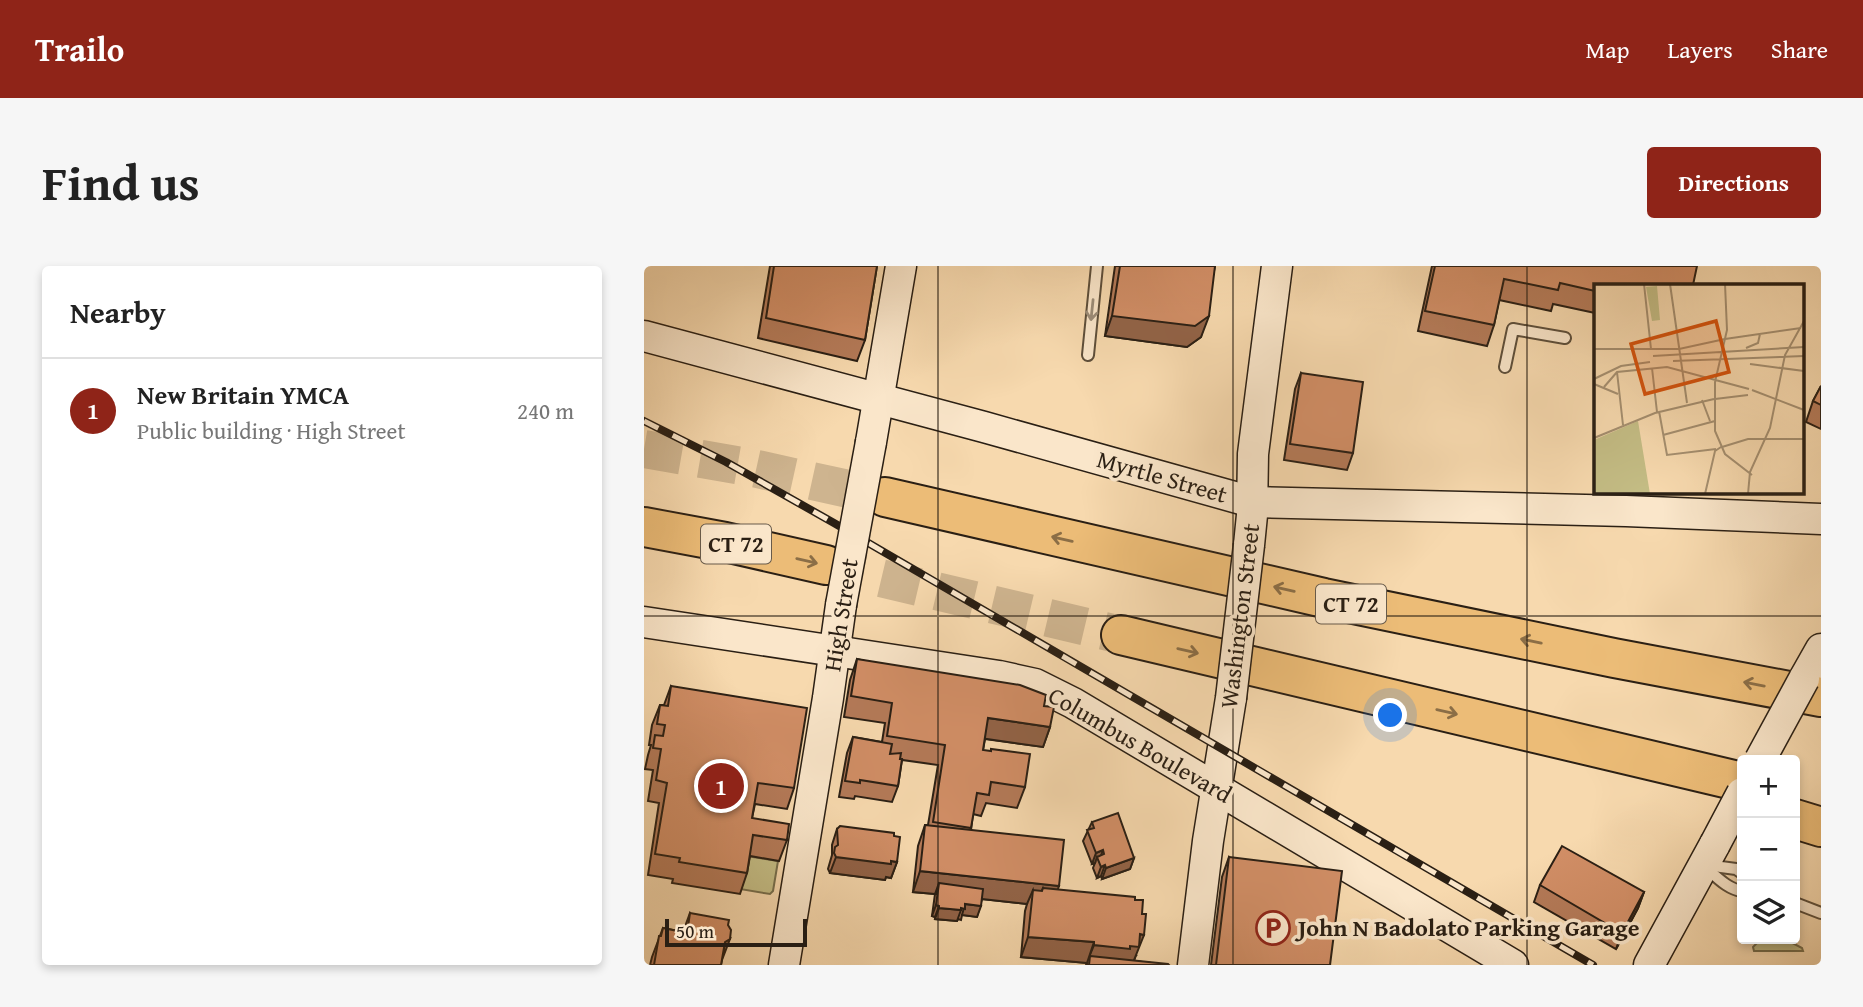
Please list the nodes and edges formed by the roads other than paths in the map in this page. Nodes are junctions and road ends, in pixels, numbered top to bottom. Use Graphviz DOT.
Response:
graph roads {
  1 [pos="901,266"];
  2 [pos="1097,266"];
  3 [pos="1277,266"];
  4 [pos="644,336"];
  5 [pos="1565,338"];
  6 [pos="1088,355"];
  7 [pos="1505,367"];
  8 [pos="879,398"];
  9 [pos="885,497"];
  10 [pos="1252,502"];
  11 [pos="1821,519"];
  12 [pos="644,527"];
  13 [pos="826,565"];
  14 [pos="644,622"];
  15 [pos="1121,635"];
  16 [pos="1821,649"];
  17 [pos="835,651"];
  18 [pos="1821,697"];
  19 [pos="1553,737"];
  20 [pos="1763,755"];
  21 [pos="1737,781"];
  22 [pos="1216,789"];
  23 [pos="1800,796"];
  24 [pos="1821,801"];
  25 [pos="1737,802"];
  26 [pos="1737,804"];
  27 [pos="1800,821"];
  28 [pos="1821,827"];
  29 [pos="1709,854"];
  30 [pos="1737,870"];
  31 [pos="1737,890"];
  32 [pos="1800,905"];
  33 [pos="1821,913"];
  34 [pos="784,965"];
  35 [pos="1193,965"];
  36 [pos="1513,965"];
  37 [pos="1649,965"];
  1 -- 8 [label="street, High Street"];
  2 -- 6 [label="lane, one-way"];
  3 -- 10 [label="street, Washington Street"];
  4 -- 8 [label="street, Myrtle Street"];
  5 -- 7 [label="lane"];
  8 -- 10 [label="street, Myrtle Street"];
  8 -- 17 [label="street, High Street, bridge"];
  18 -- 9 [label="highway, CT 72, one-way"];
  10 -- 11 [label="street, Myrtle Street"];
  10 -- 22 [label="street, Washington Street, bridge"];
  12 -- 13 [label="highway, CT 72, one-way"];
  14 -- 17 [label="street, Columbus Boulevard"];
  15 -- 19 [label="highway, one-way"];
  16 -- 20 [label="street, bridge"];
  17 -- 22 [label="street, Columbus Boulevard"];
  17 -- 34 [label="street, High Street"];
  19 -- 21 [label="highway"];
  19 -- 26 [label="highway"];
  22 -- 35 [label="street, Washington Street"];
  22 -- 36 [label="street, Columbus Boulevard"];
  23 -- 24 [label="highway"];
  25 -- 29 [label="street, bridge"];
  27 -- 28 [label="highway"];
  29 -- 30 [label="lane"];
  29 -- 31 [label="lane"];
  29 -- 37 [label="street"];
  32 -- 33 [label="lane"];
}
